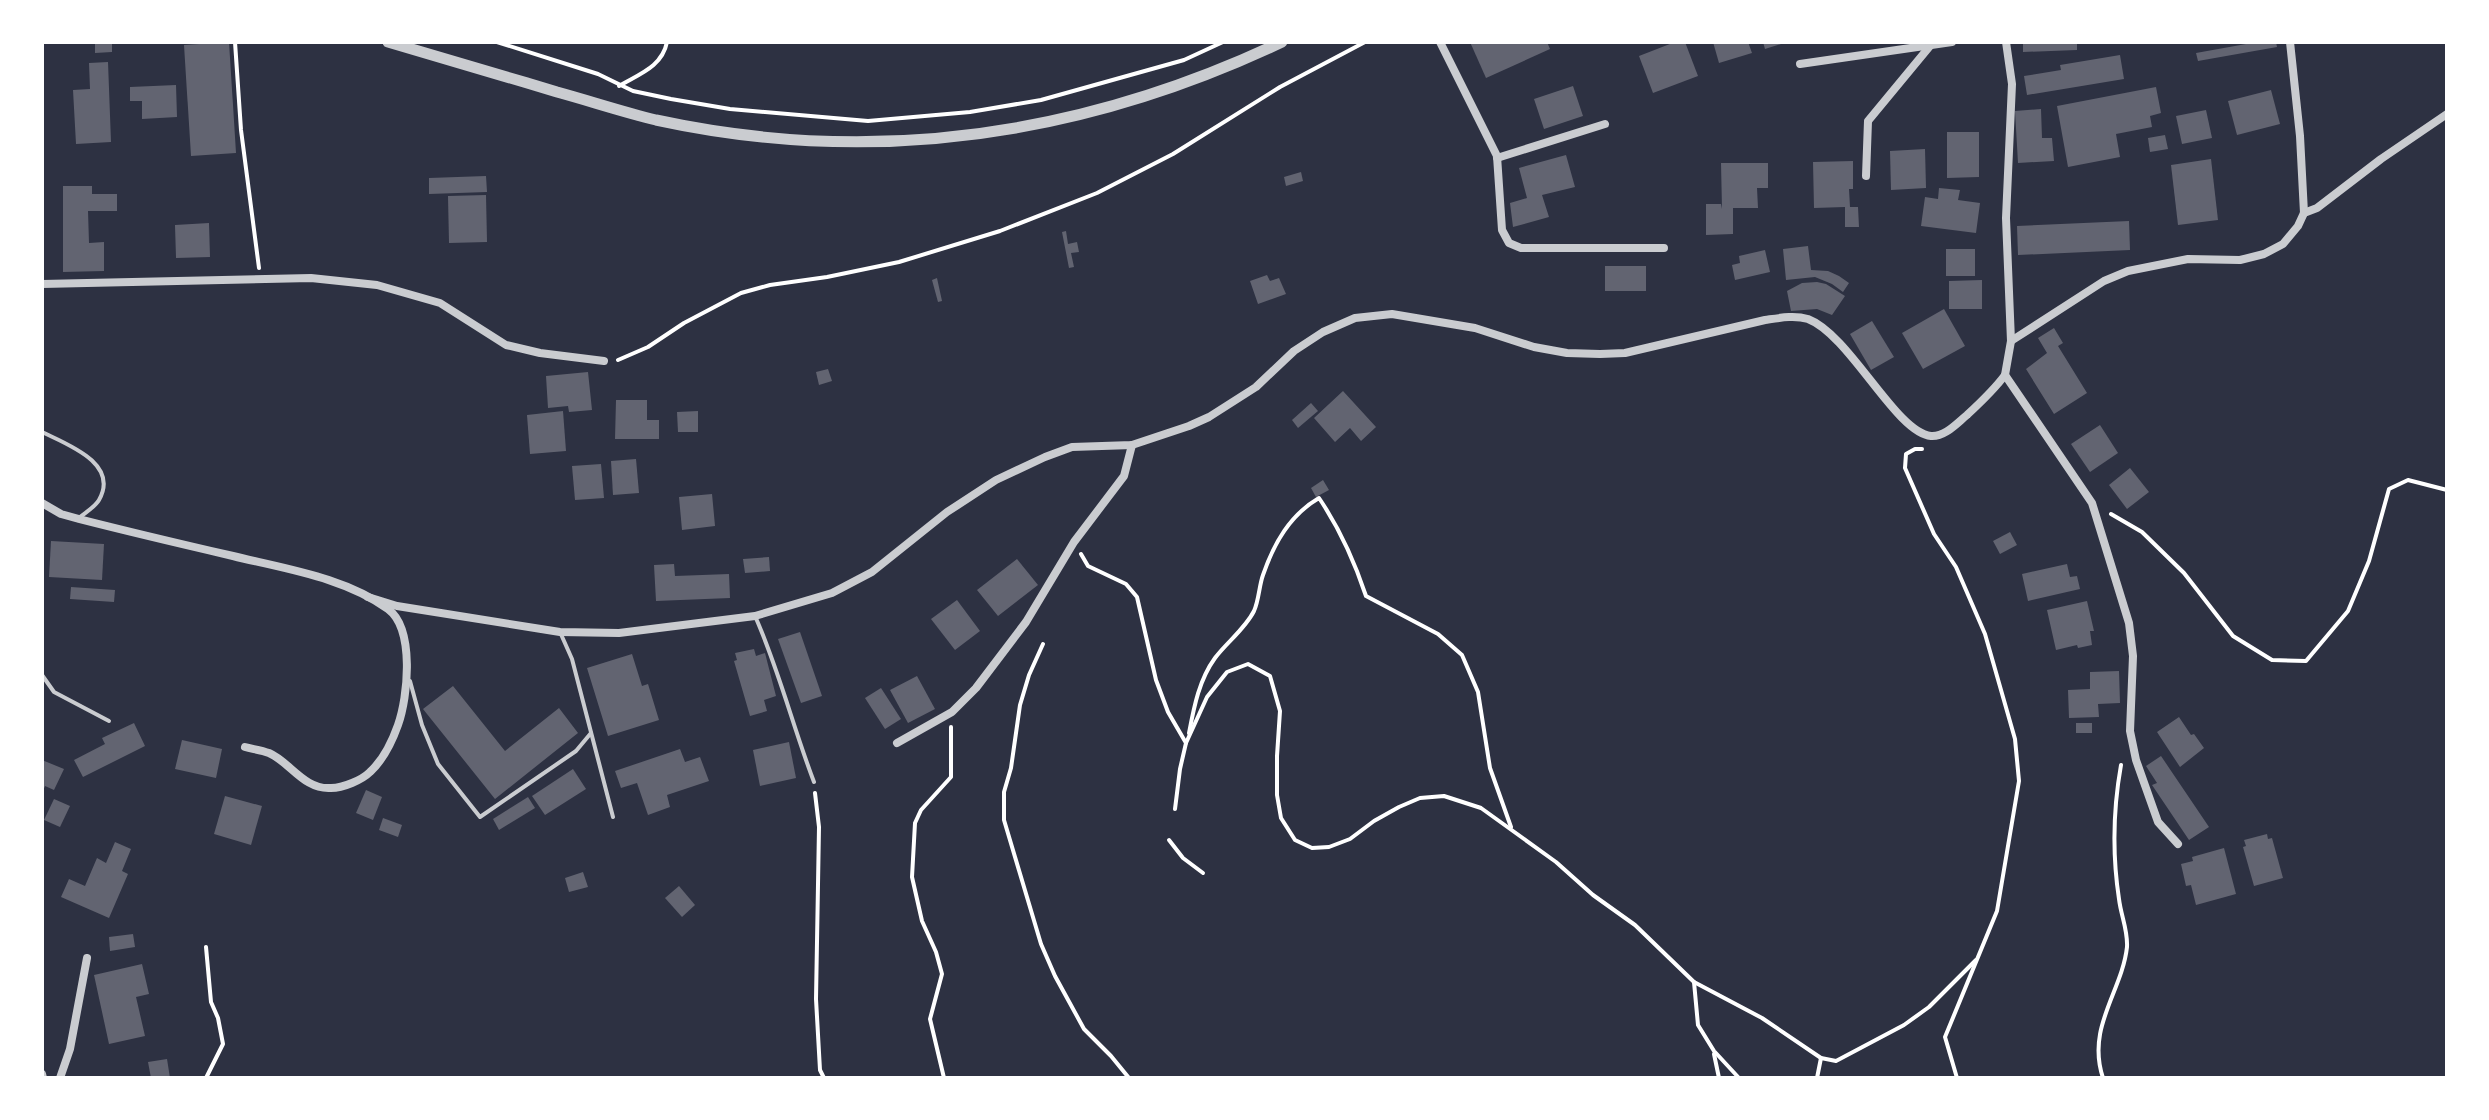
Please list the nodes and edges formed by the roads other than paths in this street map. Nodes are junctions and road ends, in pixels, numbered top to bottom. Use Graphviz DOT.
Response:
graph roads {
  1 [pos="388,42"];
  2 [pos="1282,42"];
  3 [pos="1440,42"];
  4 [pos="1952,42"];
  5 [pos="2006,42"];
  6 [pos="2290,42"];
  7 [pos="1930,45"];
  8 [pos="1800,64"];
  9 [pos="2447,114"];
  10 [pos="1605,124"];
  11 [pos="1497,158"];
  12 [pos="1866,176"];
  13 [pos="2304,213"];
  14 [pos="1664,248"];
  15 [pos="42,284"];
  16 [pos="2011,341"];
  17 [pos="604,361"];
  18 [pos="2005,375"];
  19 [pos="42,432"];
  20 [pos="1132,445"];
  21 [pos="42,503"];
  22 [pos="79,519"];
  23 [pos="368,597"];
  24 [pos="755,616"];
  25 [pos="560,632"];
  26 [pos="407,671"];
  27 [pos="42,675"];
  28 [pos="109,721"];
  29 [pos="591,733"];
  30 [pos="897,743"];
  31 [pos="245,747"];
  32 [pos="814,782"];
  33 [pos="613,817"];
  34 [pos="2178,844"];
  35 [pos="87,958"];
  36 [pos="60,1078"];
  1 -- 2 [label="street"];
  3 -- 11 [label="street"];
  4 -- 7 [label="street"];
  5 -- 16 [label="street"];
  6 -- 13 [label="street"];
  7 -- 8 [label="street"];
  7 -- 12 [label="street"];
  9 -- 13 [label="street"];
  10 -- 11 [label="street"];
  11 -- 14 [label="street"];
  13 -- 16 [label="street"];
  15 -- 17 [label="street"];
  16 -- 18 [label="street"];
  18 -- 20 [label="street"];
  18 -- 34 [label="street"];
  19 -- 22 [label="lane"];
  20 -- 24 [label="street"];
  20 -- 30 [label="street"];
  21 -- 22 [label="street"];
  22 -- 23 [label="street"];
  23 -- 25 [label="street"];
  23 -- 26 [label="street"];
  24 -- 25 [label="street"];
  24 -- 32 [label="lane"];
  25 -- 29 [label="lane"];
  26 -- 29 [label="lane"];
  26 -- 31 [label="street"];
  27 -- 28 [label="lane"];
  29 -- 33 [label="lane"];
  35 -- 36 [label="street"];
}
